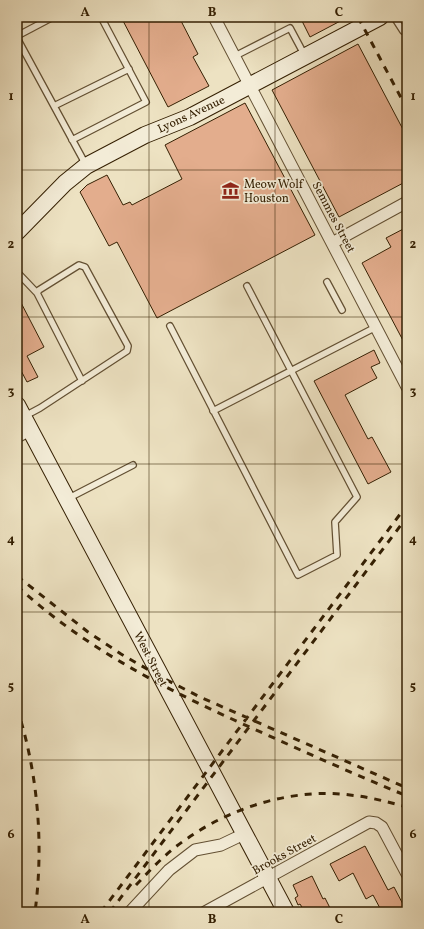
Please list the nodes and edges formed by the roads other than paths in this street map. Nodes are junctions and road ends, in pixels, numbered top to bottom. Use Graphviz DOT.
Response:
graph roads {
  1 [pos="54,17"];
  2 [pos="102,17"];
  3 [pos="214,17"];
  4 [pos="380,17"];
  5 [pos="394,17"];
  6 [pos="403,31"];
  7 [pos="17,37"];
  8 [pos="235,56"];
  9 [pos="305,56"];
  10 [pos="128,69"];
  11 [pos="250,85"];
  12 [pos="54,106"];
  13 [pos="72,140"];
  14 [pos="86,166"];
  15 [pos="407,202"];
  16 [pos="17,232"];
  17 [pos="332,243"];
  18 [pos="17,272"];
  19 [pos="327,282"];
  20 [pos="247,286"];
  21 [pos="37,293"];
  22 [pos="342,310"];
  23 [pos="170,326"];
  24 [pos="376,327"];
  25 [pos="290,370"];
  26 [pos="82,381"];
  27 [pos="407,387"];
  28 [pos="213,411"];
  29 [pos="22,422"];
  30 [pos="133,465"];
  31 [pos="67,500"];
  32 [pos="244,834"];
  33 [pos="407,874"];
  34 [pos="268,878"];
  35 [pos="131,912"];
  36 [pos="205,912"];
  37 [pos="286,912"];
  1 -- 7 [label="lane"];
  2 -- 10 [label="lane"];
  3 -- 8 [label="street, Semmes Street"];
  4 -- 9 [label="street, Lyons Avenue"];
  5 -- 6 [label="lane"];
  7 -- 12 [label="lane"];
  8 -- 9 [label="lane"];
  8 -- 11 [label="street, Semmes Street"];
  9 -- 11 [label="street, Lyons Avenue"];
  10 -- 12 [label="lane"];
  10 -- 13 [label="lane"];
  11 -- 14 [label="street, Lyons Avenue"];
  11 -- 17 [label="street, Semmes Street"];
  12 -- 13 [label="lane"];
  13 -- 14 [label="lane"];
  14 -- 16 [label="street, Lyons Avenue"];
  15 -- 17 [label="street"];
  17 -- 24 [label="street, Semmes Street"];
  18 -- 21 [label="lane"];
  19 -- 22 [label="lane"];
  20 -- 25 [label="lane"];
  21 -- 26 [label="lane"];
  21 -- 26 [label="lane"];
  23 -- 28 [label="lane"];
  24 -- 25 [label="lane"];
  24 -- 27 [label="street, Semmes Street"];
  25 -- 28 [label="lane"];
  25 -- 28 [label="lane"];
  26 -- 29 [label="lane"];
  29 -- 31 [label="street, West Street"];
  30 -- 31 [label="lane"];
  31 -- 32 [label="street, West Street"];
  32 -- 34 [label="street, West Street"];
  32 -- 35 [label="street"];
  33 -- 34 [label="street, Brooks Street"];
  34 -- 36 [label="street, Brooks Street"];
  34 -- 37 [label="street, West Street"];
}
